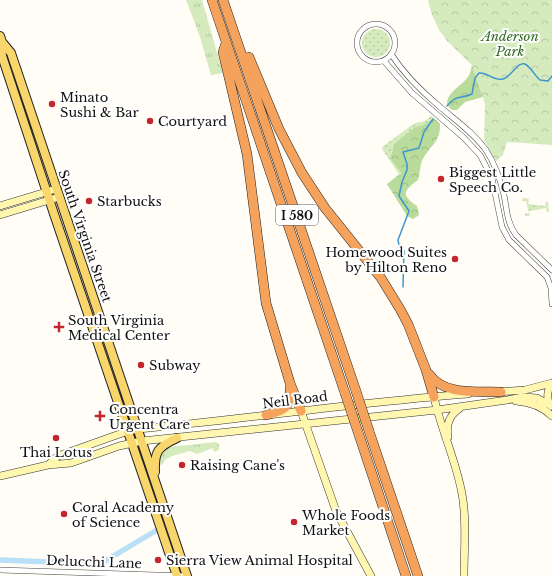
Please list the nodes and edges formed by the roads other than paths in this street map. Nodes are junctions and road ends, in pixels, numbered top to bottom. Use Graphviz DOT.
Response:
graph roads {
  1 [pos="212,0"];
  2 [pos="223,0"];
  3 [pos="1,39"];
  4 [pos="237,40"];
  5 [pos="226,43"];
  6 [pos="391,54"];
  7 [pos="384,60"];
  8 [pos="48,191"];
  9 [pos="58,193"];
  10 [pos="50,200"];
  11 [pos="0,206"];
  12 [pos="0,215"];
  13 [pos="552,270"];
  14 [pos="552,304"];
  15 [pos="426,370"];
  16 [pos="290,383"];
  17 [pos="552,383"];
  18 [pos="501,392"];
  19 [pos="434,397"];
  20 [pos="508,400"];
  21 [pos="461,407"];
  22 [pos="551,407"];
  23 [pos="437,410"];
  24 [pos="301,411"];
  25 [pos="266,415"];
  26 [pos="552,416"];
  27 [pos="306,424"];
  28 [pos="138,429"];
  29 [pos="128,431"];
  30 [pos="176,438"];
  31 [pos="142,441"];
  32 [pos="132,443"];
  33 [pos="452,456"];
  34 [pos="48,465"];
  35 [pos="0,476"];
  36 [pos="155,481"];
  37 [pos="0,570"];
  38 [pos="177,576"];
  39 [pos="187,576"];
  40 [pos="371,576"];
  41 [pos="406,576"];
  42 [pos="418,576"];
  43 [pos="464,576"];
  1 -- 5 [label="highway, I 580"];
  2 -- 4 [label="highway, I 580"];
  3 -- 8 [label="main road, South Virginia Street"];
  3 -- 9 [label="main road, South Virginia Street"];
  4 -- 15 [label="highway"];
  4 -- 42 [label="highway, I 580, bridge"];
  5 -- 16 [label="highway"];
  5 -- 41 [label="highway, I 580, bridge"];
  6 -- 7 [label="street"];
  6 -- 7 [label="street"];
  6 -- 13 [label="street"];
  7 -- 14 [label="street"];
  8 -- 9 [label="main road"];
  8 -- 10 [label="main road, South Virginia Street"];
  8 -- 11 [label="main road"];
  9 -- 10 [label="main road"];
  9 -- 28 [label="main road, South Virginia Street"];
  10 -- 12 [label="main road"];
  10 -- 29 [label="main road, South Virginia Street"];
  15 -- 18 [label="highway"];
  15 -- 19 [label="highway"];
  16 -- 24 [label="highway"];
  16 -- 25 [label="highway"];
  17 -- 18 [label="main road, Neil Road"];
  17 -- 22 [label="main road"];
  18 -- 19 [label="main road, Neil Road"];
  19 -- 23 [label="main road"];
  19 -- 24 [label="main road, Neil Road"];
  20 -- 21 [label="main road, Neil Road"];
  20 -- 22 [label="main road, Neil Road"];
  20 -- 26 [label="main road"];
  21 -- 23 [label="main road, Neil Road"];
  21 -- 33 [label="main road"];
  23 -- 27 [label="main road, Neil Road"];
  23 -- 33 [label="main road"];
  24 -- 25 [label="main road, Neil Road"];
  24 -- 27 [label="main road"];
  25 -- 28 [label="main road, Neil Road"];
  27 -- 30 [label="main road, Neil Road"];
  27 -- 40 [label="main road"];
  28 -- 29 [label="main road, Neil Road"];
  28 -- 31 [label="main road, South Virginia Street"];
  29 -- 32 [label="main road, South Virginia Street"];
  29 -- 34 [label="main road, Neil Road"];
  30 -- 31 [label="main road, Neil Road"];
  30 -- 36 [label="main road"];
  31 -- 32 [label="main road, Neil Road"];
  31 -- 36 [label="main road, South Virginia Street"];
  32 -- 34 [label="main road, Neil Road"];
  32 -- 38 [label="main road, South Virginia Street"];
  33 -- 43 [label="main road"];
  34 -- 35 [label="main road, Neil Road"];
  36 -- 39 [label="main road, South Virginia Street"];
  37 -- 38 [label="street, Delucchi Lane"];
  38 -- 39 [label="street, Delucchi Lane"];
}
